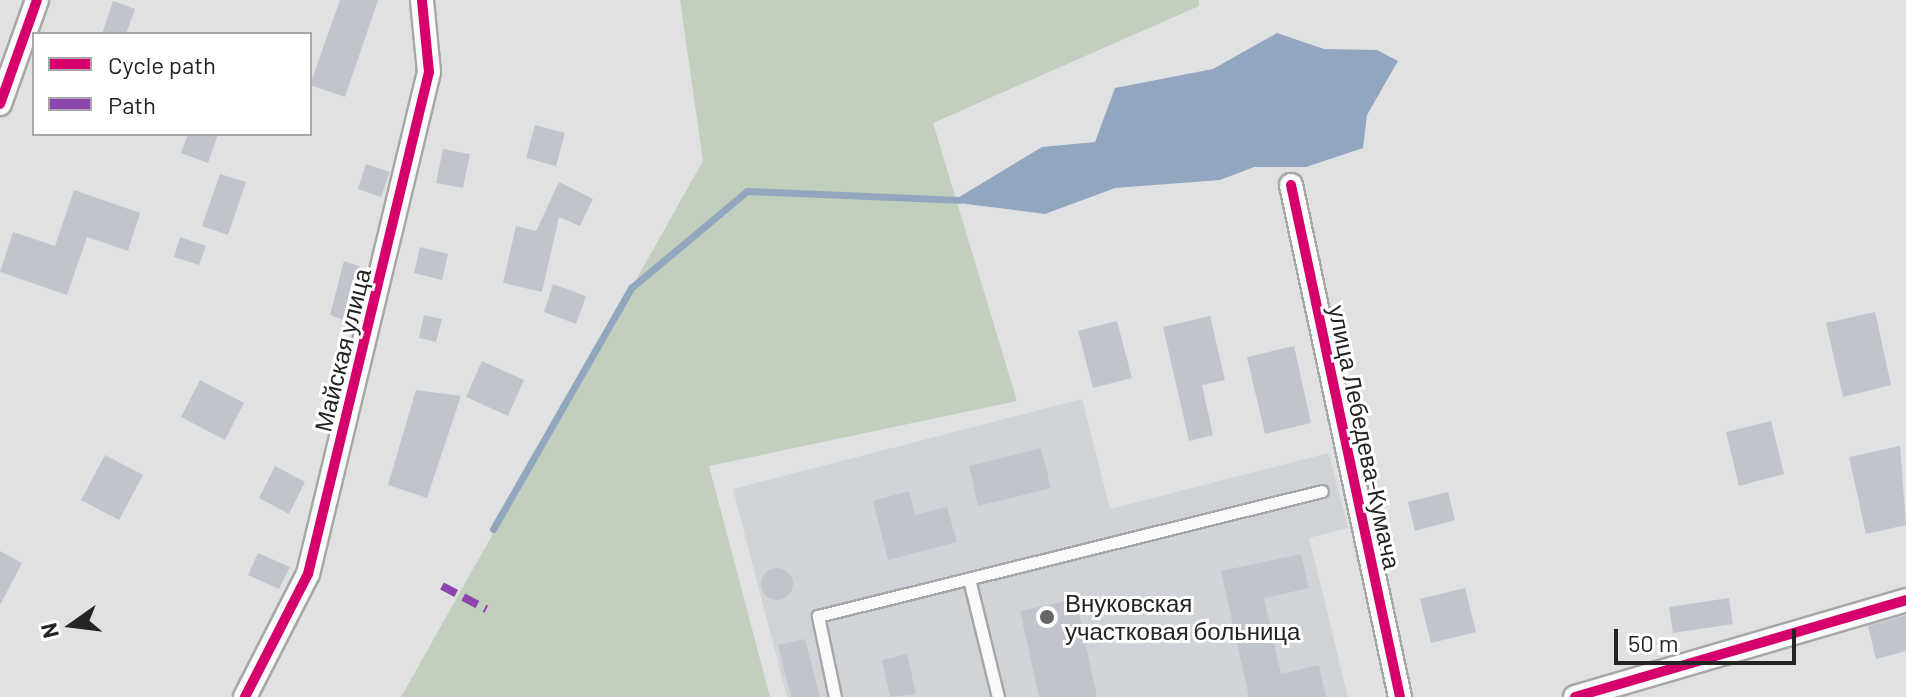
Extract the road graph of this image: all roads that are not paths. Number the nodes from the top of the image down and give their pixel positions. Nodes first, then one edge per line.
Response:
1 (37, 0) edge
2 (422, 0) edge
3 (0, 104) edge
4 (1291, 185) dead end
5 (1322, 491) dead end
6 (969, 579) junction
7 (1906, 600) edge
8 (245, 697) edge
9 (835, 697) edge
10 (998, 697) edge
11 (1400, 697) edge
12 (1575, 697) edge

1 - 3 street
2 - 8 street, Майская улица
4 - 11 street, улица Лебедева-Кумача
5 - 6 lane
6 - 9 lane
6 - 10 lane
7 - 12 street

